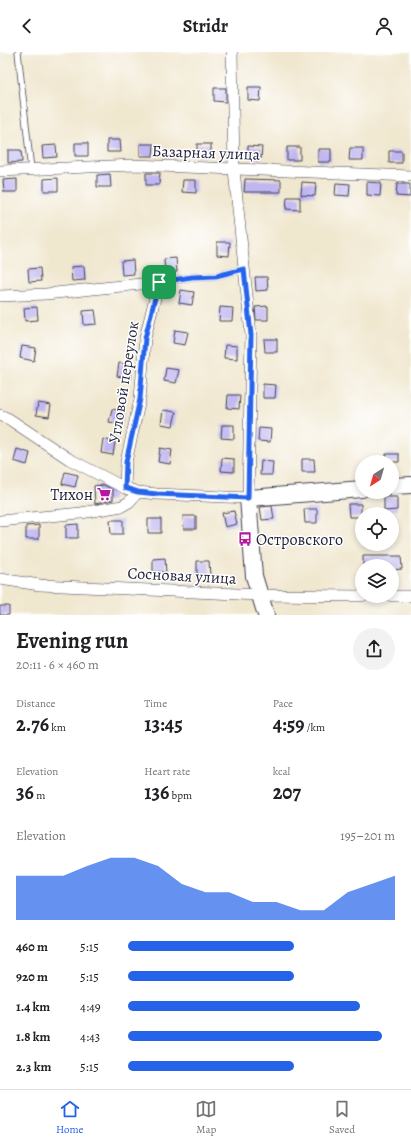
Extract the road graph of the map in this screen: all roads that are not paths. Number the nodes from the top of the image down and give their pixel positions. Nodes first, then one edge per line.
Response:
1 (18, 52) edge
2 (232, 52) edge
3 (30, 170) junction
4 (234, 170) junction
5 (0, 171) edge
6 (411, 176) edge
7 (244, 269) junction
8 (159, 282) junction
9 (0, 296) edge
10 (0, 415) edge
11 (411, 485) edge
12 (399, 486) edge
13 (125, 488) junction
14 (355, 490) edge
15 (138, 492) junction
16 (248, 498) junction
17 (0, 521) edge
18 (0, 579) edge
19 (259, 595) junction
20 (355, 596) edge
21 (399, 596) edge
22 (411, 596) edge
23 (266, 615) edge

1 - 3 lane
2 - 4 street
3 - 4 street, Базарная улица
3 - 5 street, Базарная улица
4 - 6 street, Базарная улица
4 - 7 street
7 - 8 lane
7 - 16 street
8 - 9 street
8 - 13 street, Угловой переулок
10 - 13 street
11 - 12 street
13 - 15 street
14 - 16 street
15 - 16 street
15 - 17 street
16 - 19 street
18 - 19 street, Сосновая улица
19 - 20 street, Сосновая улица
19 - 23 street
21 - 22 street

